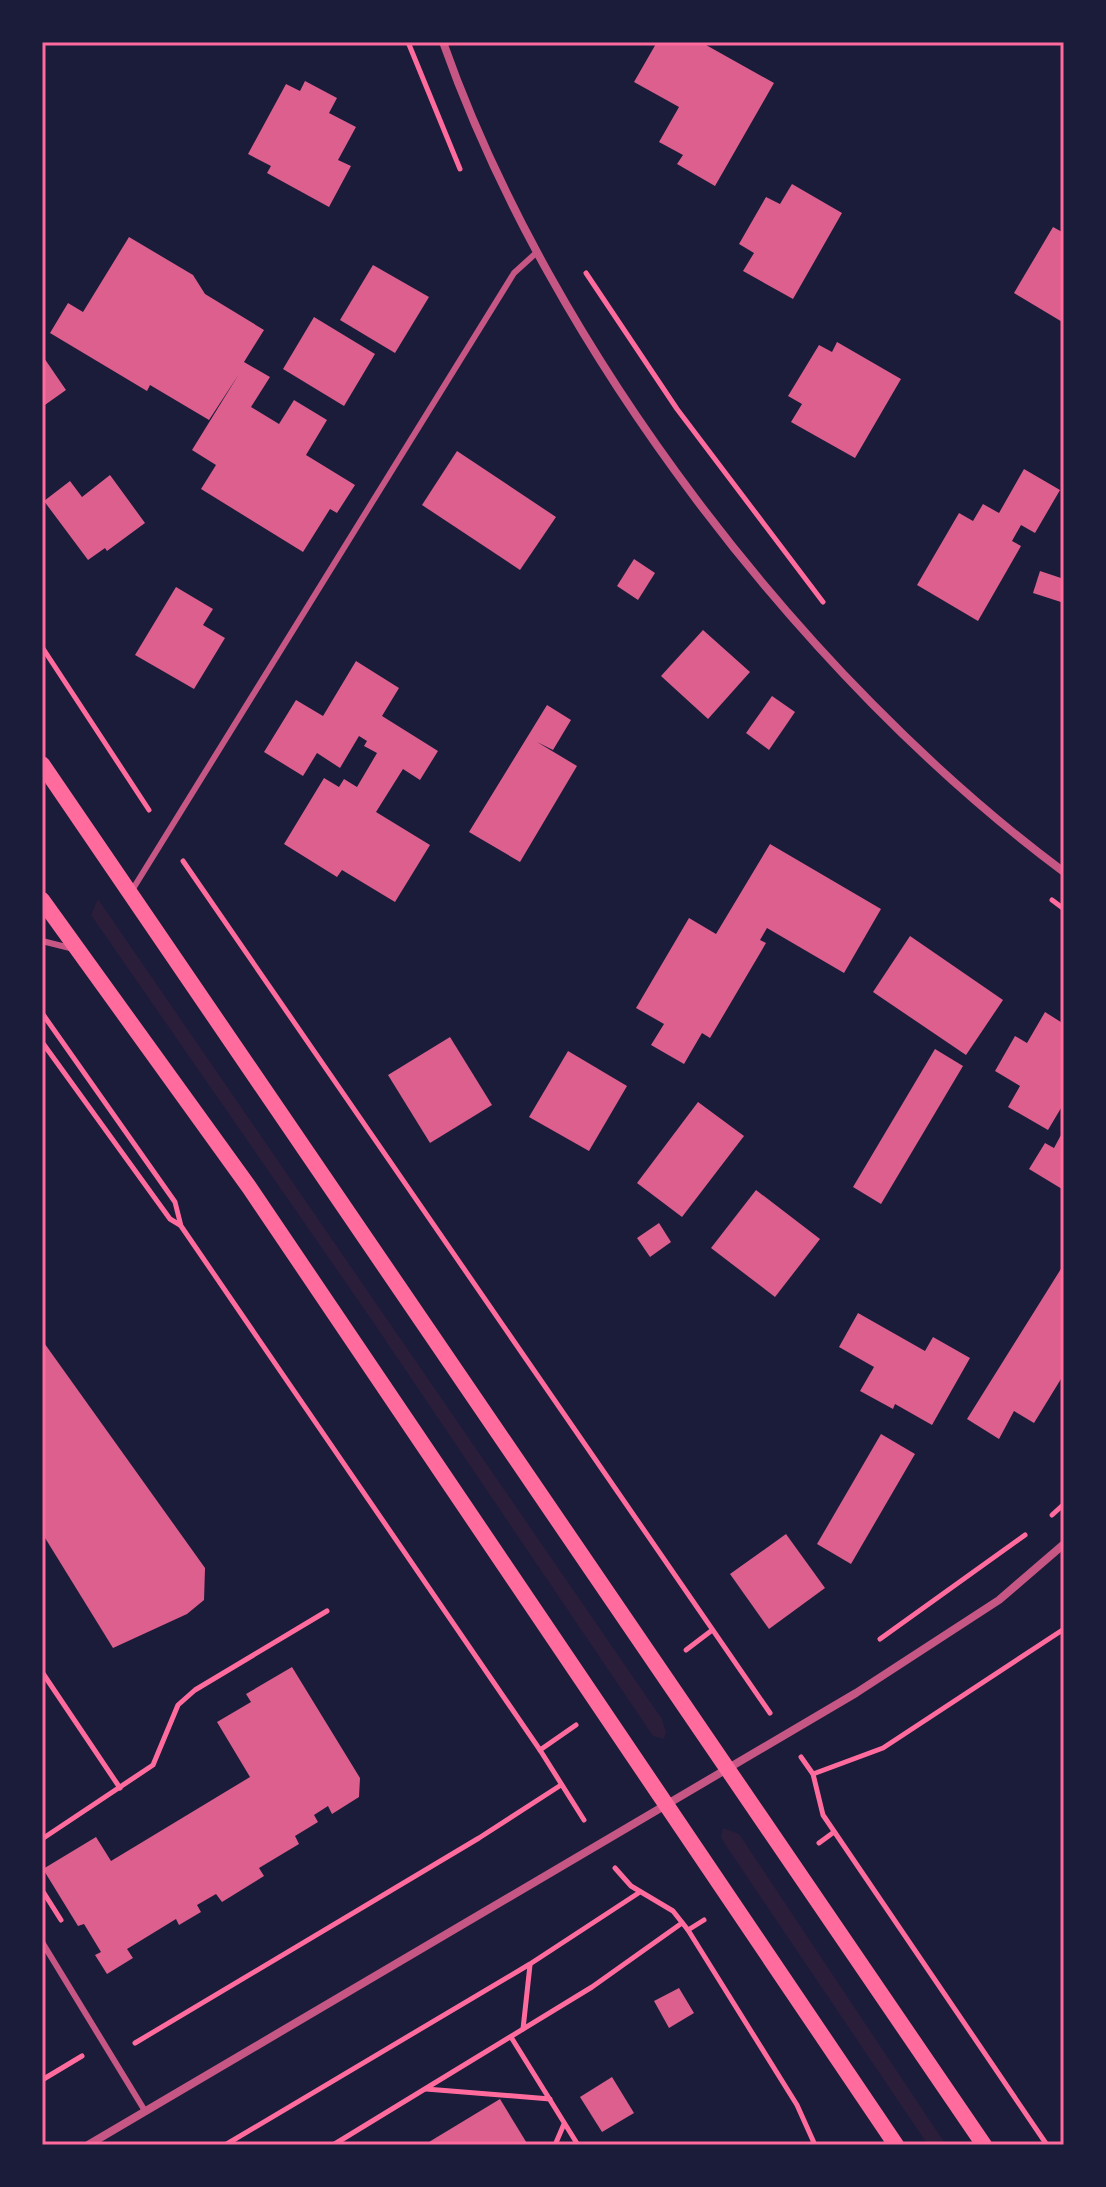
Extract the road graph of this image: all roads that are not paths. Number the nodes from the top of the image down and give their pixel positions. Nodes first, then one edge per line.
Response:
1 (443, 42) edge
2 (536, 253) junction
3 (42, 764) edge
4 (1064, 872) edge
5 (131, 892) junction
6 (42, 900) edge
7 (42, 941) edge
8 (78, 950) junction
9 (1064, 1544) edge
10 (729, 1769) junction
11 (666, 1802) junction
12 (42, 1942) edge
13 (145, 2111) junction
14 (88, 2145) edge
15 (896, 2145) edge
16 (984, 2145) edge

1 - 2 street
2 - 4 street
2 - 5 lane
3 - 5 main road
5 - 10 main road
6 - 8 main road
7 - 8 lane
8 - 11 main road
9 - 10 street
10 - 11 street
10 - 16 main road
11 - 13 street
11 - 15 main road
12 - 13 lane
13 - 14 street

